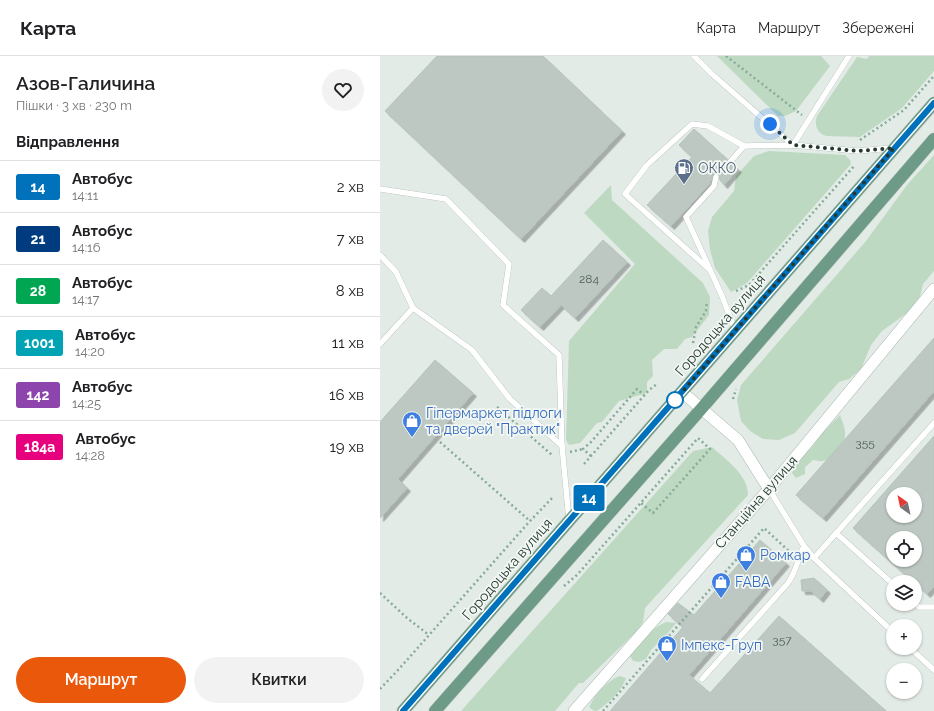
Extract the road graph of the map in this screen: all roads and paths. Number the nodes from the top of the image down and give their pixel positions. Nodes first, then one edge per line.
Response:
1 (694, 56) edge
2 (726, 56) edge
3 (849, 56) edge
4 (934, 76) edge
5 (934, 103) edge
6 (808, 120) junction
7 (934, 139) edge
8 (860, 140) dead end
9 (793, 145) junction
10 (744, 146) junction
11 (894, 148) junction
12 (730, 162) dead end
13 (854, 165) dead end
14 (716, 177) dead end
15 (380, 189) edge
16 (380, 255) edge
17 (710, 270) junction
18 (934, 289) edge
19 (736, 291) dead end
20 (707, 302) dead end
21 (413, 308) junction
22 (735, 330) junction
23 (693, 343) dead end
24 (380, 344) edge
25 (657, 384) dead end
26 (682, 392) junction
27 (644, 395) junction
28 (702, 408) junction
29 (934, 423) edge
30 (440, 442) dead end
31 (562, 446) junction
32 (591, 456) junction
33 (584, 464) dead end
34 (769, 488) junction
35 (554, 496) dead end
36 (642, 503) junction
37 (569, 520) junction
38 (530, 521) junction
39 (614, 534) dead end
40 (836, 534) junction
41 (804, 546) junction
42 (814, 558) junction
43 (798, 559) junction
44 (886, 578) edge
45 (380, 593) edge
46 (922, 607) edge
47 (934, 607) edge
48 (886, 625) edge
49 (429, 635) junction
50 (918, 655) edge
51 (934, 670) edge
52 (702, 679) dead end
53 (380, 689) edge
54 (401, 710) edge
55 (436, 711) edge
56 (574, 711) edge
57 (603, 711) edge

1 - 9 lane
2 - 6 path
3 - 6 lane
4 - 8 path
5 - 11 main road, Городоцька вулиця
6 - 9 lane
7 - 28 main road
9 - 10 lane
9 - 11 lane
10 - 12 lane
10 - 17 lane
11 - 22 main road, Городоцька вулиця
13 - 19 path
14 - 17 lane
15 - 31 lane
16 - 21 lane
17 - 22 lane
18 - 34 street, Станційна вулиця
20 - 23 path
21 - 24 lane
21 - 31 lane
22 - 26 main road, Городоцька вулиця
25 - 27 path
26 - 28 street
26 - 37 main road, Городоцька вулиця
27 - 32 path
27 - 32 path
28 - 34 street
28 - 55 main road
29 - 40 lane
30 - 38 path
31 - 37 lane
32 - 33 path
34 - 41 lane
34 - 56 street, Станційна вулиця
35 - 38 path
36 - 36 path
36 - 39 path
37 - 54 main road, Городоцька вулиця
38 - 49 path
40 - 42 lane
40 - 44 lane
41 - 42 lane
41 - 43 lane
42 - 48 lane
43 - 52 lane
43 - 57 path
45 - 49 path
46 - 47 lane
49 - 53 path
50 - 51 lane

